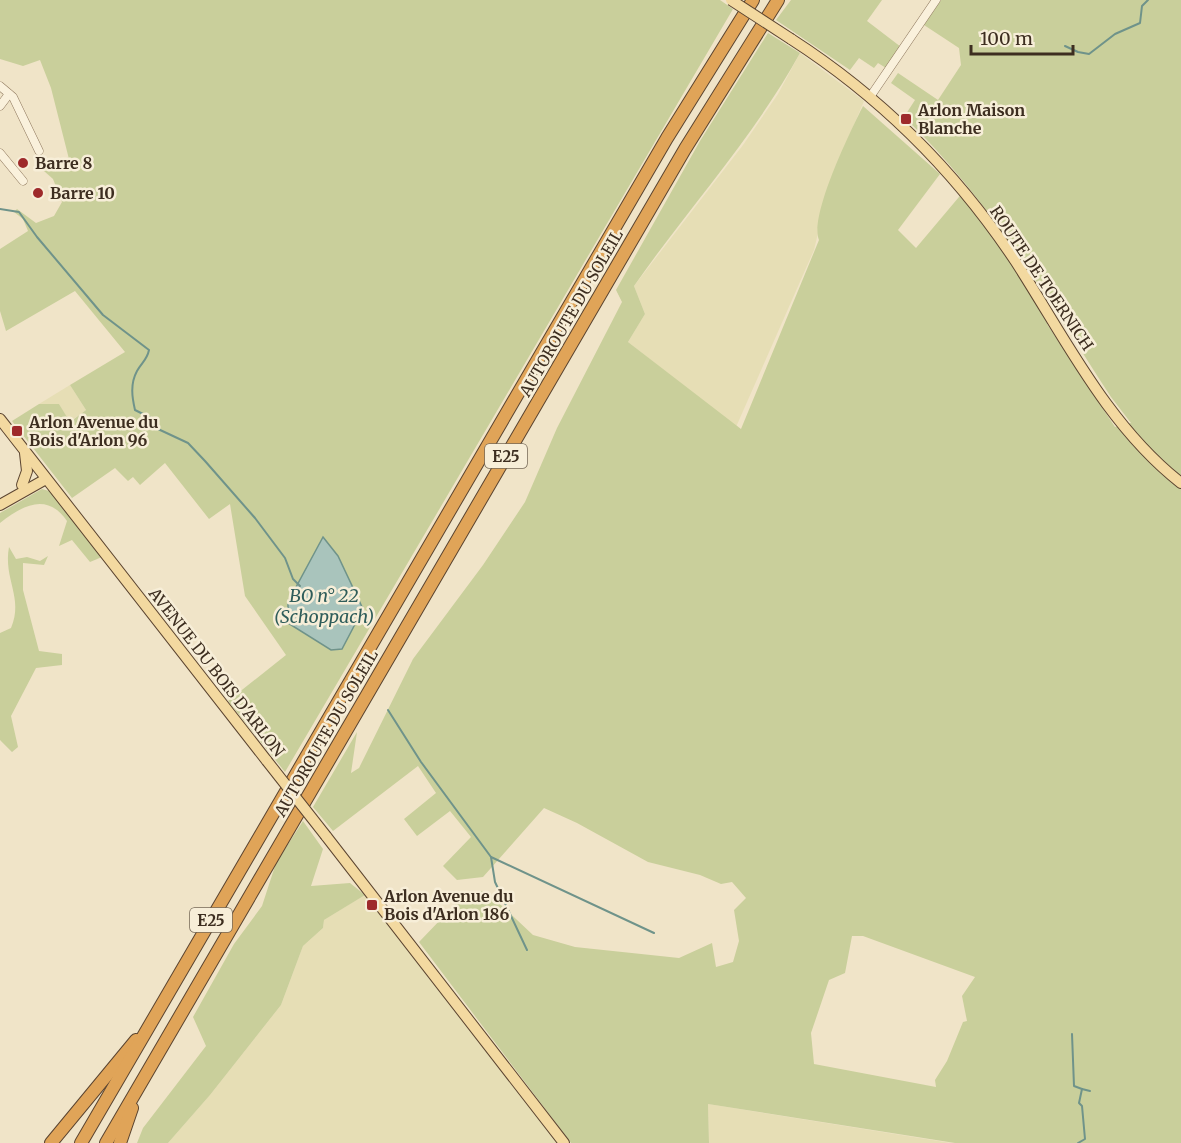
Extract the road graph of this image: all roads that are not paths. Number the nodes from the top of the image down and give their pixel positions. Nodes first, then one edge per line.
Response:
1 (731, 0) edge
2 (753, 0) edge
3 (778, 0) edge
4 (936, 0) edge
5 (0, 86) edge
6 (9, 94) junction
7 (870, 97) junction
8 (0, 106) edge
9 (39, 152) dead end
10 (0, 153) edge
11 (23, 181) dead end
12 (0, 419) edge
13 (24, 450) junction
14 (44, 476) junction
15 (1181, 483) edge
16 (22, 485) junction
17 (5, 501) edge
18 (149, 1026) junction
19 (137, 1090) junction
20 (51, 1143) edge
21 (81, 1143) edge
22 (106, 1143) edge
23 (120, 1143) edge
24 (564, 1143) edge

1 - 7 main road, ROUTE DE TOERNICH, bridge
2 - 18 highway, AUTOROUTE DU SOLEIL / E25
3 - 19 highway, AUTOROUTE DU SOLEIL / E25
4 - 7 street
5 - 6 street
6 - 8 street
6 - 9 street
7 - 15 main road, ROUTE DE TOERNICH
10 - 11 street
12 - 13 main road, AVENUE DU BOIS D'ARLON
13 - 14 main road, AVENUE DU BOIS D'ARLON
13 - 16 main road
14 - 16 main road
14 - 17 main road
14 - 24 main road, AVENUE DU BOIS D'ARLON, bridge
16 - 17 main road
18 - 20 highway
18 - 21 highway, AUTOROUTE DU SOLEIL / E25
19 - 22 highway, AUTOROUTE DU SOLEIL / E25
19 - 23 highway

